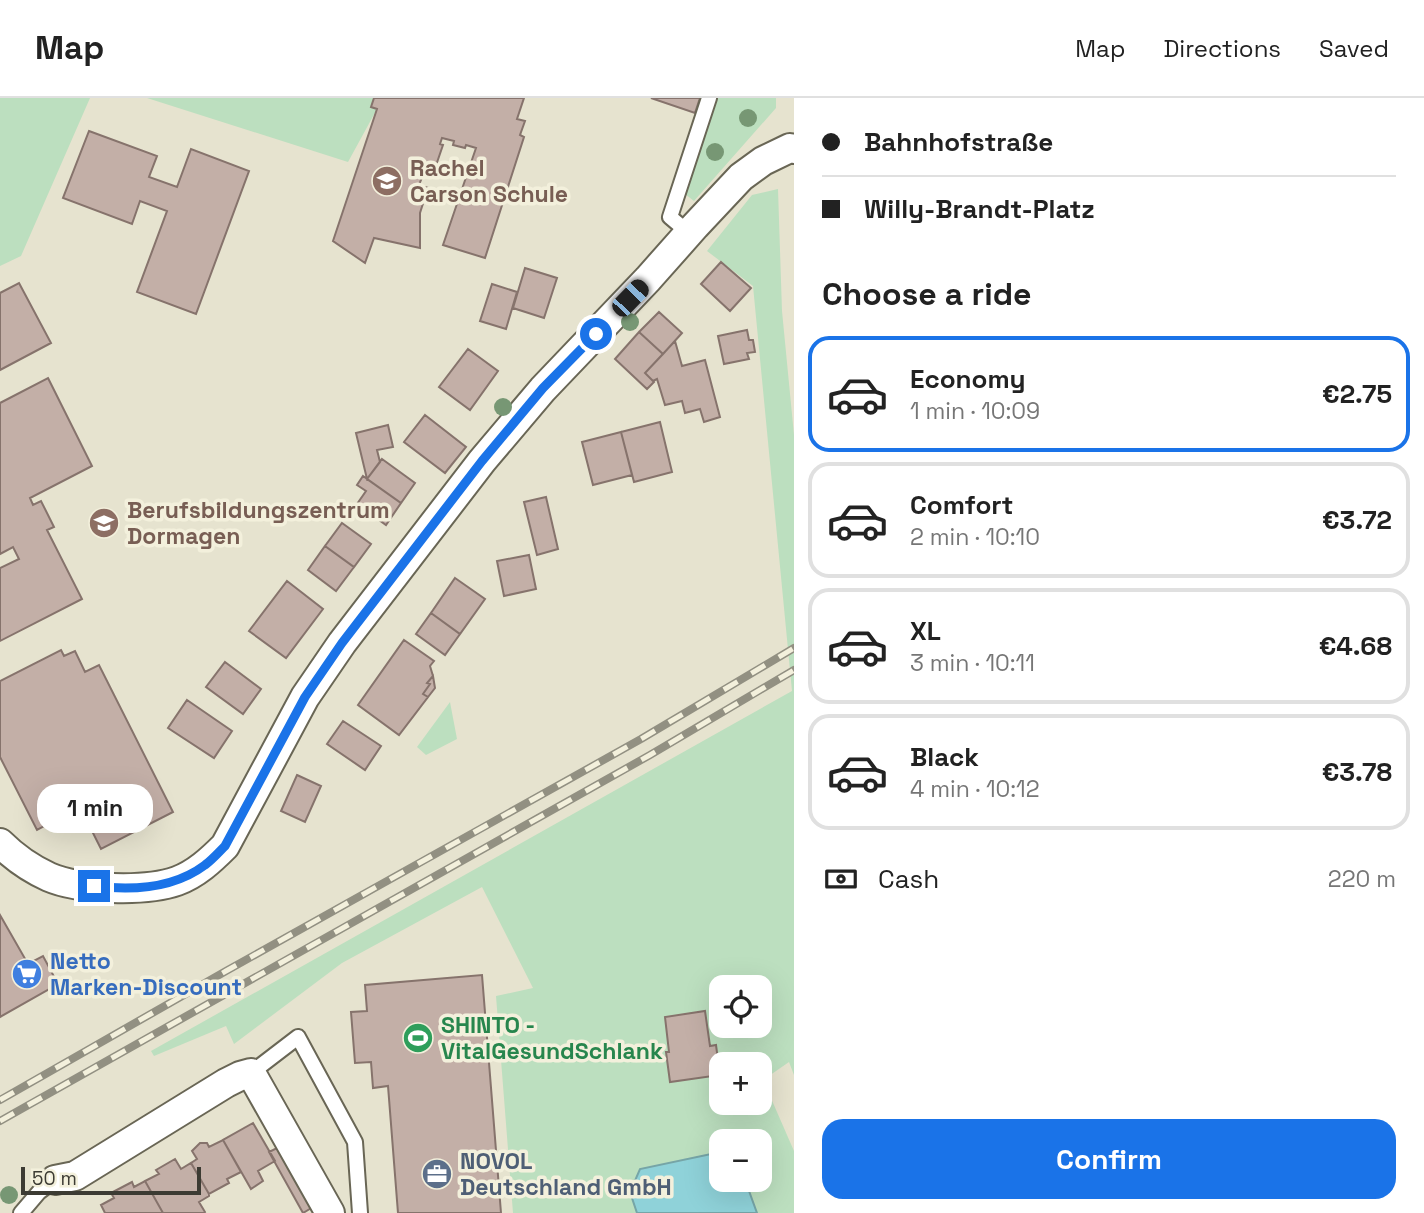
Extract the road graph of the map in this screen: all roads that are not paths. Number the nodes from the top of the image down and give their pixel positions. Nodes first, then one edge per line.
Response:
1 (709, 98) edge
2 (794, 149) edge
3 (689, 233) junction
4 (0, 843) edge
5 (251, 1073) junction
6 (55, 1180) joint
7 (21, 1213) edge
8 (330, 1213) edge
9 (360, 1213) edge

1 - 3 lane
2 - 3 street
3 - 4 street
5 - 6 street
5 - 8 street
5 - 9 lane
6 - 7 lane

